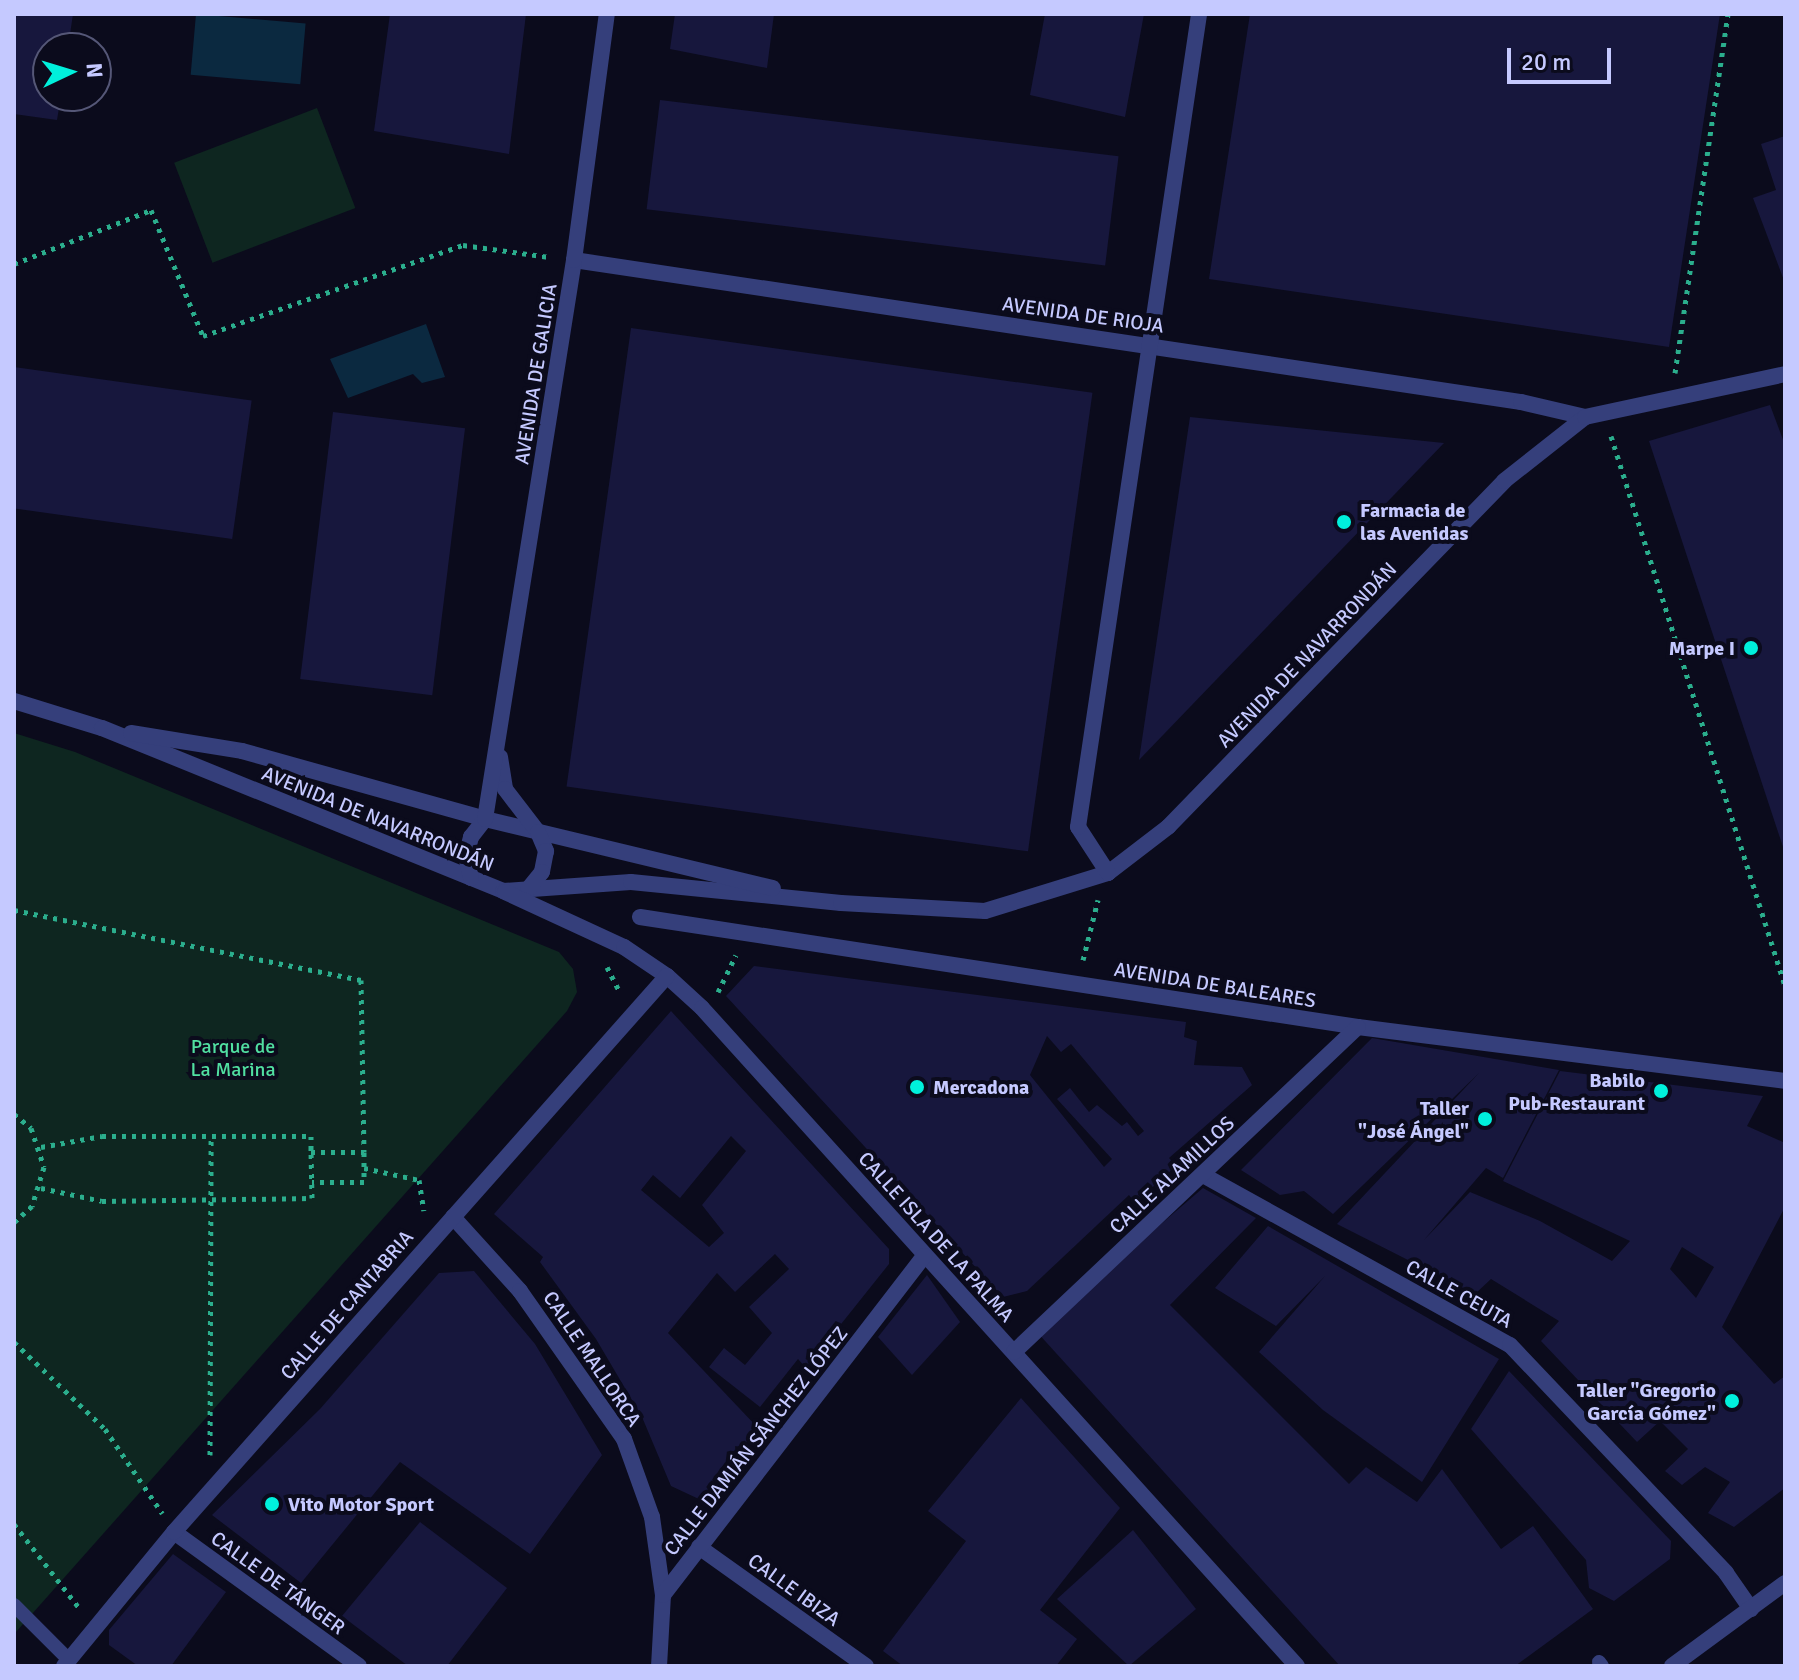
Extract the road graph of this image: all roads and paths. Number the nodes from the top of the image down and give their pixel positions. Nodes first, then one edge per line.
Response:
1 (607, 14) edge
2 (1199, 14) edge
3 (1728, 14) edge
4 (574, 260) junction
5 (14, 264) edge
6 (1149, 345) junction
7 (1785, 374) edge
8 (1672, 396) junction
9 (1603, 412) junction
10 (1585, 417) junction
11 (14, 701) edge
12 (102, 728) junction
13 (498, 739) junction
14 (485, 819) junction
15 (538, 832) junction
16 (1108, 873) junction
17 (471, 878) junction
18 (528, 889) junction
19 (503, 891) junction
20 (841, 903) junction
21 (14, 910) edge
22 (640, 917) dead end
23 (606, 968) dead end
24 (667, 976) junction
25 (1079, 983) junction
26 (1785, 986) edge
27 (616, 989) dead end
28 (1358, 1027) junction
29 (1785, 1081) edge
30 (14, 1114) edge
31 (211, 1137) junction
32 (41, 1147) junction
33 (311, 1152) junction
34 (364, 1152) junction
35 (364, 1168) junction
36 (1203, 1175) junction
37 (312, 1182) junction
38 (41, 1188) junction
39 (211, 1201) junction
40 (453, 1217) junction
41 (14, 1222) edge
42 (430, 1241) junction
43 (924, 1256) junction
44 (14, 1342) edge
45 (1014, 1352) junction
46 (210, 1492) junction
47 (14, 1524) edge
48 (174, 1532) junction
49 (699, 1547) junction
50 (1785, 1583) edge
51 (663, 1595) junction
52 (14, 1605) edge
53 (1751, 1609) junction
54 (95, 1629) junction
55 (70, 1664) edge
56 (359, 1666) edge
57 (659, 1666) edge
58 (866, 1666) edge
59 (1297, 1666) edge
60 (1672, 1666) edge

1 - 4 street, AVENIDA DE GALICIA
2 - 6 street
3 - 8 path
4 - 5 path
4 - 6 street, AVENIDA DE RIOJA
4 - 13 street, AVENIDA DE GALICIA
6 - 10 street, AVENIDA DE RIOJA
6 - 16 street
7 - 8 street, AVENIDA DE NAVARRONDÁN
8 - 9 street, AVENIDA DE NAVARRONDÁN
9 - 10 street, AVENIDA DE NAVARRONDÁN
9 - 26 path
10 - 16 street, AVENIDA DE NAVARRONDÁN
11 - 12 street, AVENIDA DE NAVARRONDÁN
12 - 14 street, AVENIDA DE NAVARRONDÁN
12 - 17 street, AVENIDA DE NAVARRONDÁN
13 - 14 street, AVENIDA DE GALICIA
13 - 15 street, AVENIDA DE GALICIA
14 - 15 street, AVENIDA DE NAVARRONDÁN
14 - 17 street
15 - 18 street
15 - 20 street, AVENIDA DE NAVARRONDÁN
16 - 20 street, AVENIDA DE NAVARRONDÁN
16 - 25 path
17 - 19 street, AVENIDA DE NAVARRONDÁN
18 - 19 street, AVENIDA DE NAVARRONDÁN
18 - 20 street, AVENIDA DE NAVARRONDÁN
19 - 24 street, CALLE ISLA DE LA PALMA
21 - 34 path
22 - 25 street, AVENIDA DE BALEARES
23 - 27 path
24 - 40 street, CALLE DE CANTABRIA
24 - 43 street, CALLE ISLA DE LA PALMA
25 - 28 street, AVENIDA DE BALEARES
28 - 29 street, AVENIDA DE BALEARES
28 - 36 street, CALLE ALAMILLOS
30 - 32 path
31 - 32 path
31 - 33 path
31 - 39 path
32 - 38 path
33 - 34 path
33 - 37 path
34 - 35 path
35 - 37 path
35 - 42 path
36 - 45 street, CALLE ALAMILLOS
36 - 53 street, CALLE CEUTA
37 - 39 path
38 - 39 path
38 - 41 path
39 - 46 path
40 - 42 street, CALLE DE CANTABRIA
40 - 51 street, CALLE MALLORCA
42 - 46 street, CALLE DE CANTABRIA
43 - 45 street, CALLE ISLA DE LA PALMA
43 - 49 street, CALLE DAMIÁN SÁNCHEZ LÓPEZ
44 - 48 path
45 - 59 street, CALLE ISLA DE LA PALMA
46 - 48 street, CALLE DE CANTABRIA
47 - 54 path
48 - 54 street, CALLE DE CANTABRIA
48 - 56 street, CALLE DE TÁNGER
49 - 51 street, CALLE DAMIÁN SÁNCHEZ LÓPEZ
49 - 58 street, CALLE IBIZA
50 - 53 street
51 - 57 street
52 - 55 lane
53 - 60 street
54 - 55 street, CALLE DE CANTABRIA

